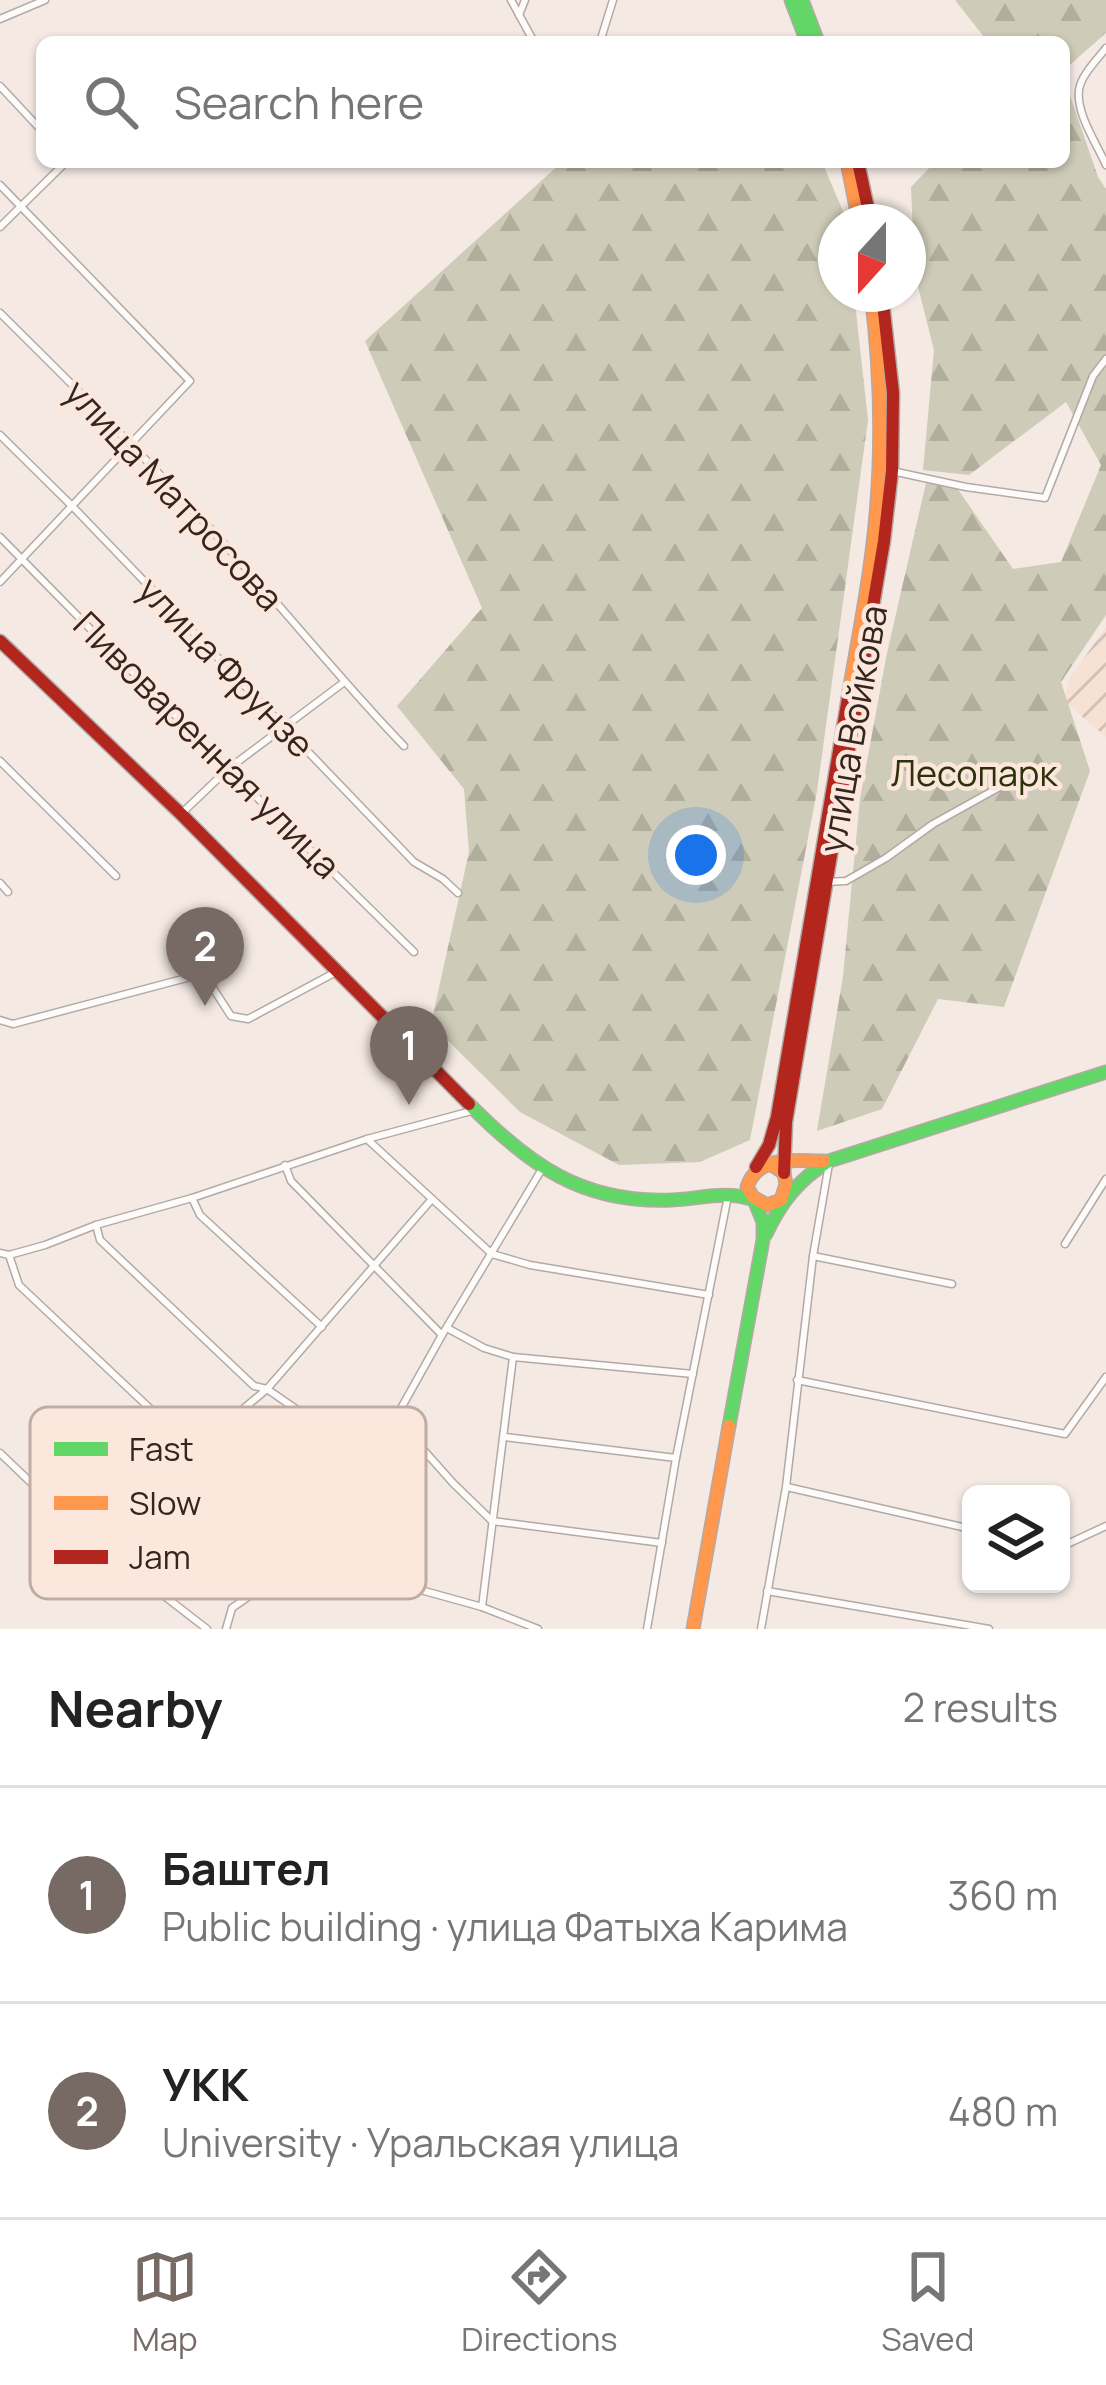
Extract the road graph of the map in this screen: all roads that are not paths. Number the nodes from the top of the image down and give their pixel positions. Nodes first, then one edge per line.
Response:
1 (45, 0) edge
2 (511, 0) edge
3 (525, 0) edge
4 (613, 0) edge
5 (791, 0) edge
6 (802, 0) edge
7 (519, 15) junction
8 (0, 19) edge
9 (531, 36) edge
10 (601, 36) edge
11 (805, 36) edge
12 (816, 36) edge
13 (1106, 49) edge
14 (0, 86) edge
15 (36, 124) edge
16 (1106, 165) edge
17 (60, 168) edge
18 (848, 168) edge
19 (859, 168) edge
20 (0, 185) edge
21 (855, 204) edge
22 (867, 204) edge
23 (20, 206) junction
24 (0, 227) edge
25 (873, 312) edge
26 (884, 312) edge
27 (0, 313) edge
28 (1106, 359) edge
29 (0, 435) edge
30 (132, 443) junction
31 (892, 471) junction
32 (72, 506) junction
33 (0, 537) edge
34 (21, 557) junction
35 (0, 582) edge
36 (0, 641) edge
37 (343, 682) junction
38 (285, 728) junction
39 (404, 746) dead end
40 (0, 761) edge
41 (228, 769) junction
42 (1005, 784) dead end
43 (182, 814) junction
44 (116, 876) dead end
45 (826, 882) junction
46 (0, 883) edge
47 (8, 892) dead end
48 (458, 893) dead end
49 (414, 952) dead end
50 (336, 972) junction
51 (1, 1019) edge
52 (1103, 1076) edge
53 (475, 1110) junction
54 (367, 1139) junction
55 (830, 1161) junction
56 (285, 1165) junction
57 (781, 1166) junction
58 (542, 1169) junction
59 (753, 1170) junction
60 (1106, 1179) edge
61 (729, 1193) junction
62 (192, 1198) junction
63 (432, 1198) junction
64 (783, 1198) junction
65 (754, 1200) junction
66 (95, 1225) junction
67 (764, 1240) junction
68 (1065, 1244) dead end
69 (492, 1253) junction
70 (4, 1254) edge
71 (813, 1256) junction
72 (375, 1264) junction
73 (952, 1284) dead end
74 (709, 1295) junction
75 (322, 1327) junction
76 (444, 1331) junction
77 (513, 1357) junction
78 (693, 1374) junction
79 (1106, 1377) edge
80 (797, 1379) junction
81 (267, 1389) junction
82 (148, 1407) edge
83 (248, 1407) edge
84 (293, 1407) edge
85 (403, 1407) edge
86 (505, 1437) junction
87 (0, 1453) edge
88 (426, 1453) edge
89 (676, 1458) junction
90 (30, 1482) edge
91 (786, 1487) junction
92 (492, 1521) junction
93 (1106, 1526) edge
94 (962, 1527) edge
95 (662, 1543) junction
96 (1070, 1543) edge
97 (426, 1591) edge
98 (767, 1591) junction
99 (168, 1599) edge
100 (245, 1599) edge
101 (482, 1607) junction
102 (207, 1629) edge
103 (226, 1629) edge
104 (538, 1629) edge
105 (647, 1629) edge
106 (693, 1629) edge
107 (761, 1629) edge
108 (989, 1629) edge

1 - 8 street
2 - 7 street
3 - 7 street
4 - 10 street
5 - 11 main road
6 - 12 main road
7 - 9 street
13 - 16 street
14 - 15 street
17 - 23 street
18 - 21 main road
19 - 22 main road
20 - 23 street
23 - 24 street
23 - 30 street
25 - 59 main road, улица Войкова
26 - 31 main road, улица Войкова
27 - 30 street, улица Матросова
28 - 31 street
29 - 32 street, улица Фрунзе
30 - 32 street
30 - 37 street, улица Матросова
31 - 45 main road, улица Войкова
32 - 34 street
32 - 38 street, улица Фрунзе
33 - 34 street, Пивоваренная улица
34 - 35 street
34 - 41 street, Пивоваренная улица
36 - 43 main road
37 - 38 street
37 - 39 street, улица Матросова
38 - 41 street
38 - 48 street, улица Фрунзе
40 - 44 street
41 - 43 street
41 - 49 street, Пивоваренная улица
42 - 45 street
43 - 50 main road
45 - 57 main road, улица Войкова
46 - 47 street
50 - 51 street
50 - 53 main road
52 - 55 main road
53 - 54 street
53 - 58 main road
54 - 56 street
54 - 63 street
55 - 57 main road
55 - 64 main road
55 - 71 street
56 - 62 street
56 - 72 street
57 - 59 main road
57 - 64 main road
58 - 61 main road
58 - 69 street
59 - 61 main road, улица Войкова
59 - 65 main road
60 - 68 street
61 - 65 main road
61 - 74 street
62 - 66 street
62 - 75 street
63 - 69 street
63 - 72 street
64 - 65 main road
64 - 67 main road
65 - 67 main road
66 - 70 street
66 - 81 street
67 - 106 main road
69 - 74 street
69 - 76 street
70 - 82 street
71 - 73 street
71 - 80 street
72 - 75 street
72 - 76 street
74 - 78 street
75 - 81 street
76 - 77 street
76 - 85 street
77 - 78 street
77 - 86 street
78 - 89 street
79 - 80 street
80 - 91 street
81 - 83 street
81 - 84 street
86 - 89 street
86 - 92 street
87 - 90 street
88 - 92 street
89 - 95 street
91 - 94 street
91 - 98 street
92 - 95 street
92 - 101 street
93 - 96 street
95 - 105 street
97 - 101 street
98 - 107 street
98 - 108 street
99 - 102 street
100 - 103 street
101 - 104 street

